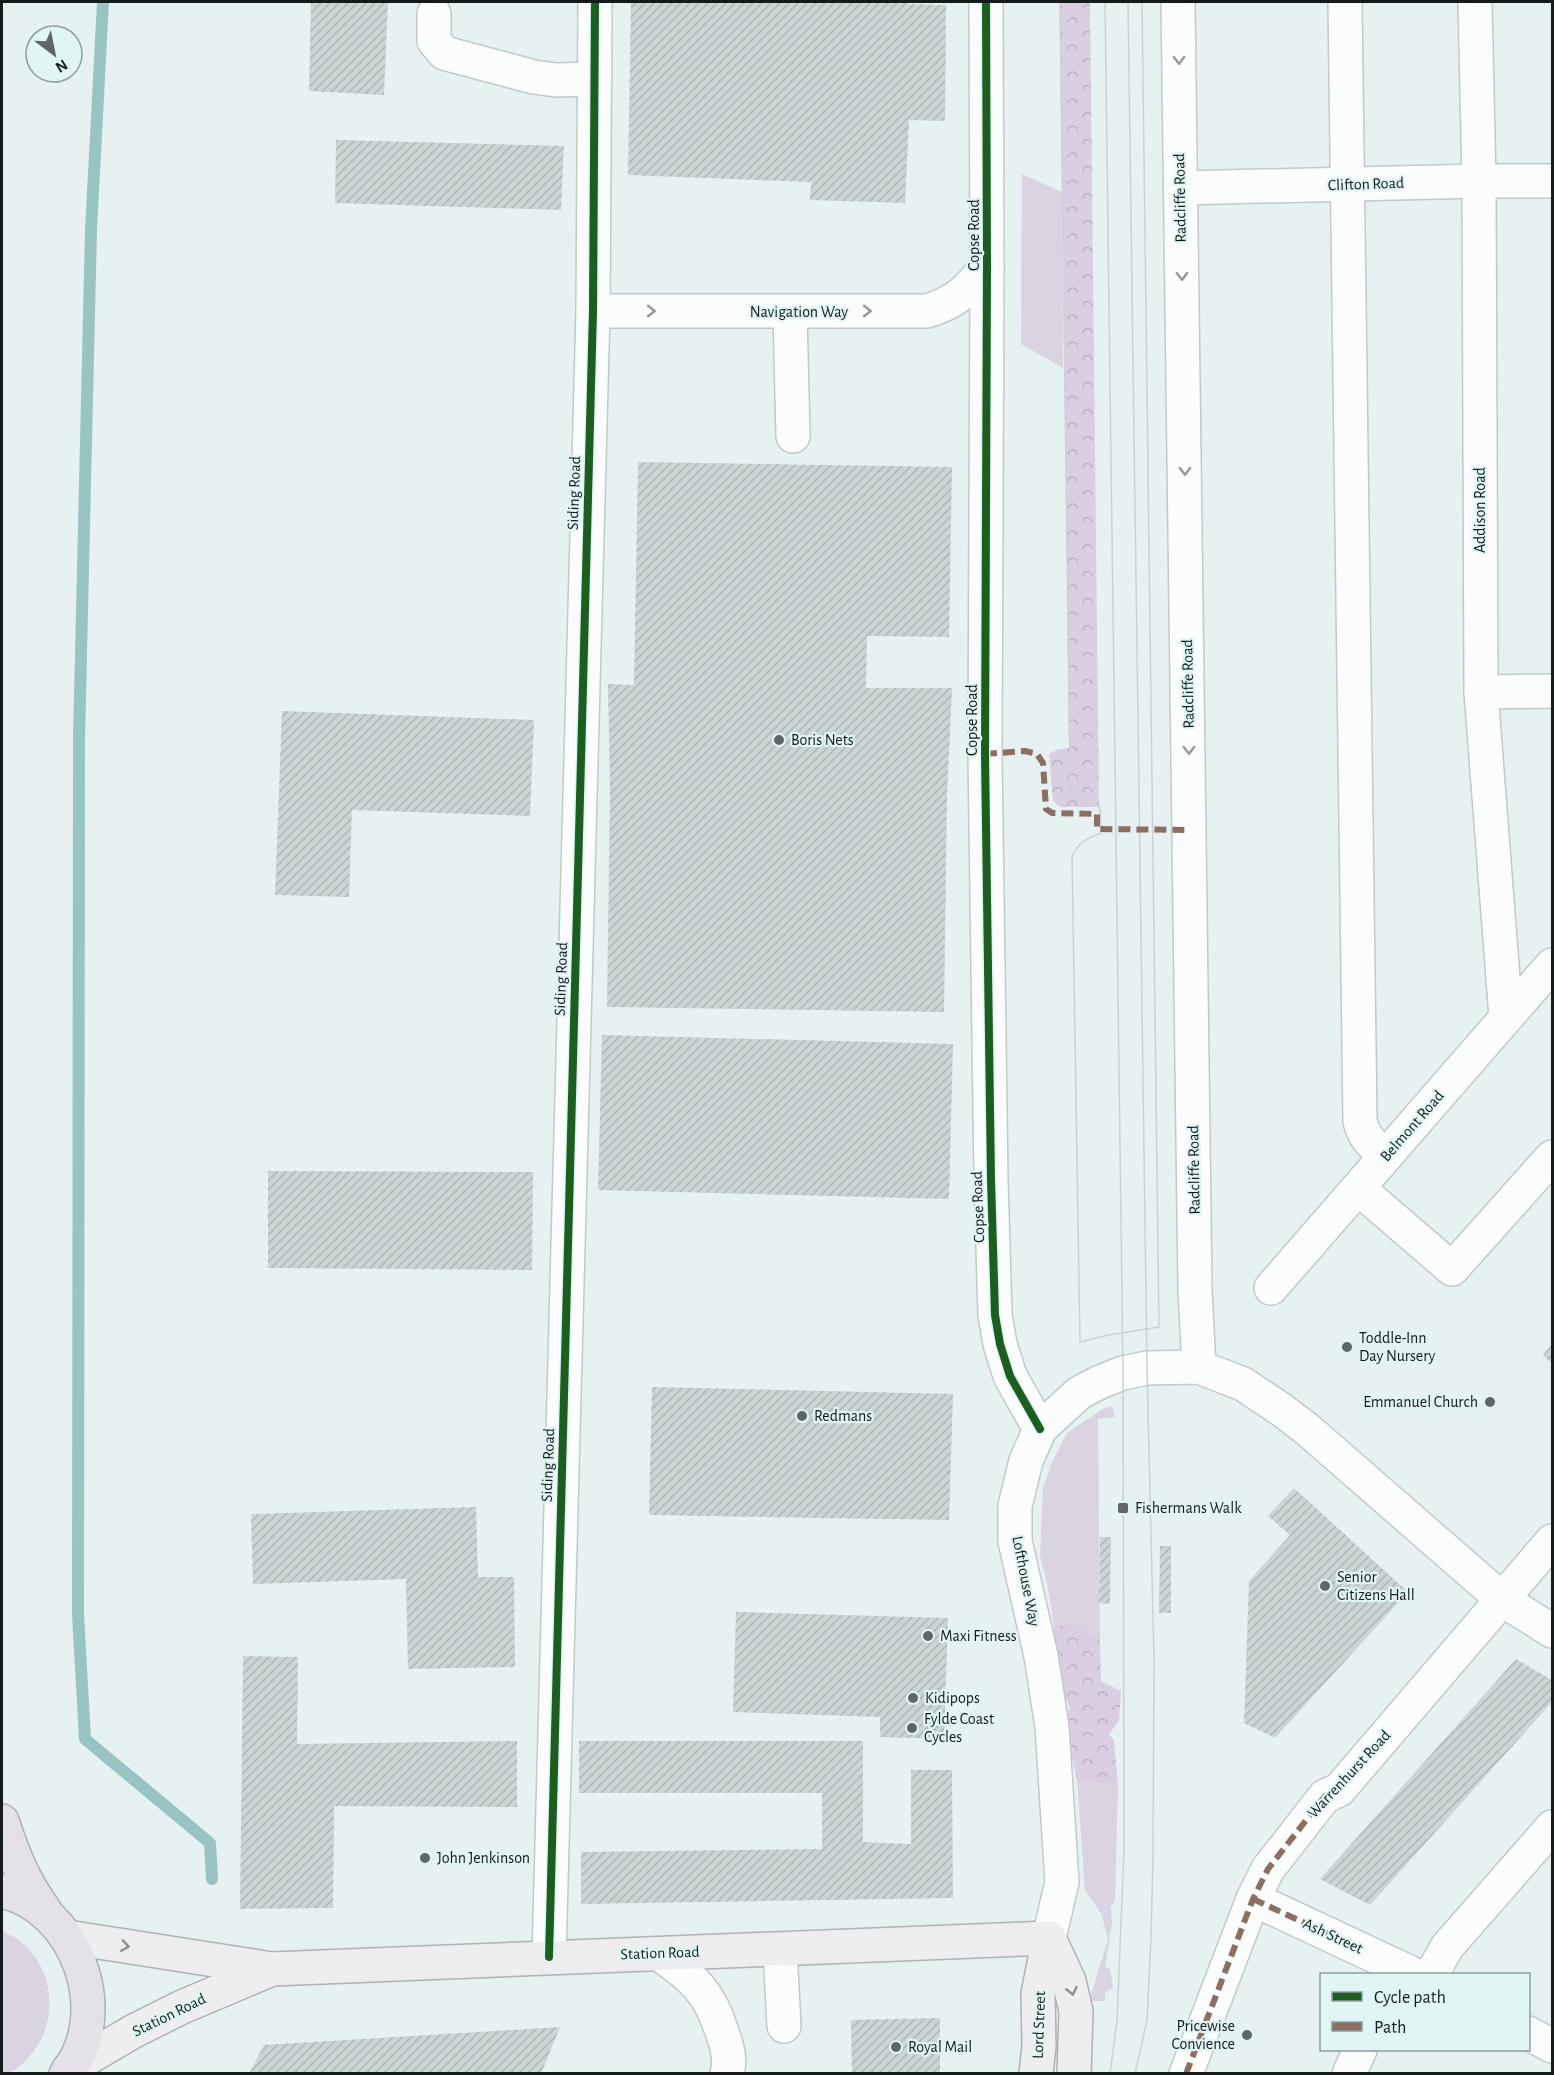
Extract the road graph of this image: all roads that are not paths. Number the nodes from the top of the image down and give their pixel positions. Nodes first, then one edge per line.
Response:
1 (596, 2) edge
2 (986, 2) edge
3 (1178, 2) edge
4 (1345, 2) edge
5 (1475, 2) edge
6 (434, 14) dead end
7 (594, 79) junction
8 (1479, 181) junction
9 (1552, 181) edge
10 (1348, 185) junction
11 (1180, 188) junction
12 (987, 266) junction
13 (593, 311) junction
14 (790, 312) junction
15 (793, 436) dead end
16 (1552, 691) edge
17 (1481, 692) junction
18 (1552, 965) edge
19 (1506, 1017) junction
20 (1386, 1156) junction
21 (1552, 1157) edge
22 (1358, 1188) junction
23 (1271, 1288) dead end
24 (1199, 1367) junction
25 (1040, 1429) junction
26 (1552, 1541) edge
27 (1503, 1600) junction
28 (1552, 1630) edge
29 (2, 1821) edge
30 (1549, 1836) edge
31 (2, 1892) edge
32 (1253, 1899) junction
33 (59, 1927) junction
34 (1048, 1938) junction
35 (780, 1950) junction
36 (659, 1954) junction
37 (549, 1957) junction
38 (272, 1969) junction
39 (1400, 1971) edge
40 (1433, 1973) edge
41 (784, 2026) dead end
42 (1530, 2034) edge
43 (1552, 2046) edge
44 (1359, 2051) edge
45 (67, 2071) edge
46 (727, 2073) edge
47 (1036, 2073) edge
48 (1074, 2073) edge
49 (1186, 2073) edge
50 (1349, 2073) edge

1 - 7 street, Siding Road
2 - 12 street, Copse Road
3 -> 11 street, Radcliffe Road
4 - 10 street
5 - 8 street, Addison Road
6 - 7 street
7 - 13 street, Siding Road
8 - 9 street, Clifton Road
8 - 10 street, Clifton Road
8 - 17 street, Addison Road
10 - 11 street, Clifton Road
10 - 20 street
11 -> 24 street, Radcliffe Road
14 -> 12 street, Navigation Way
12 - 25 street, Copse Road
13 -> 14 street, Navigation Way
13 - 37 street, Siding Road
14 - 15 street
16 - 17 street
17 - 19 street, Addison Road
18 - 19 street, Belmont Road
19 - 20 street, Belmont Road
20 - 22 street, Belmont Road
21 - 22 street
22 - 23 street, Belmont Road
24 - 25 street, Lofthouse Way
24 - 27 street, Lofthouse Way
25 - 34 street, Lofthouse Way
26 - 27 street, Warrenhurst Road
27 - 28 street, Lofthouse Way
27 - 32 street, Warrenhurst Road
29 - 33 highway
30 - 40 street
31 - 33 highway
32 - 39 street, Ash Street
32 - 49 street, Warrenhurst Road
33 -> 38 main road, Station Road
33 - 45 highway
34 - 35 main road, Station Road
34 - 47 main road, Lord Street
34 -> 48 main road, Lord Street
35 - 36 main road, Station Road
35 - 41 street
36 - 37 main road, Station Road
36 - 46 street
37 - 38 main road, Station Road
38 - 45 main road, Station Road
42 - 43 street
44 - 50 street

